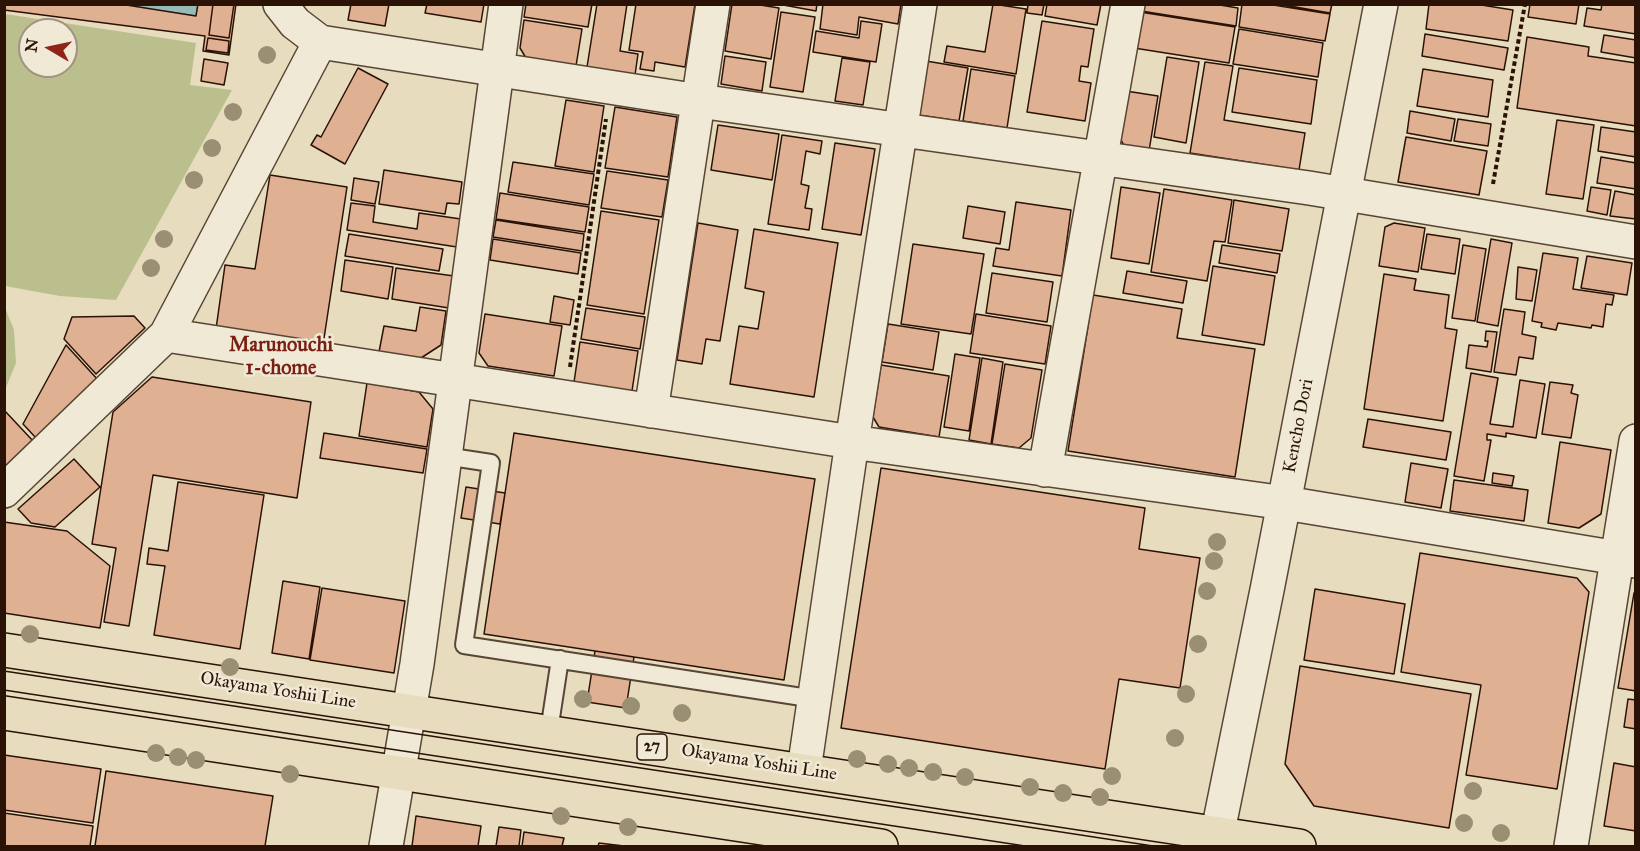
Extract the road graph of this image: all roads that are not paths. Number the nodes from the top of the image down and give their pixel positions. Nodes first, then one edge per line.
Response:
1 (280, 4) edge
2 (506, 4) edge
3 (713, 4) edge
4 (920, 4) edge
5 (1128, 4) edge
6 (1381, 4) edge
7 (320, 42) junction
8 (498, 70) junction
9 (699, 101) junction
10 (902, 130) junction
11 (1099, 160) junction
12 (1344, 194) junction
13 (1635, 242) edge
14 (166, 335) junction
15 (457, 379) junction
16 (651, 411) junction
17 (1635, 441) edge
18 (852, 442) junction
19 (445, 456) junction
20 (1045, 470) junction
21 (4, 491) edge
22 (1285, 502) junction
23 (1626, 560) edge
24 (4, 650) edge
25 (560, 659) junction
26 (815, 699) junction
27 (409, 711) junction
28 (4, 713) edge
29 (549, 731) junction
30 (804, 770) junction
31 (398, 772) junction
32 (1217, 841) edge
33 (386, 846) edge
34 (881, 846) edge
35 (1299, 846) edge
36 (1570, 846) edge

1 - 7 street
2 - 8 street
3 - 9 street
4 - 10 street
5 - 11 street
6 - 12 street, Kencho Dori
7 - 8 street
7 - 14 street
8 - 9 street
8 - 15 street
9 - 10 street
9 - 16 street
10 - 11 street
10 - 18 street
11 - 12 street
11 - 20 street
12 - 13 street
12 - 22 street, Kencho Dori
14 - 15 street
14 - 21 street
15 - 16 street
15 - 19 street
16 - 18 street
17 - 23 street
18 - 20 street
18 - 26 street
19 - 25 lane
19 - 27 street
20 - 22 street
22 - 23 street
22 - 32 street, Kencho Dori
23 - 36 street
24 - 27 main road, Okayama Yoshii Line / 27
25 - 26 lane
25 - 29 lane
26 - 30 street
27 - 29 main road, Okayama Yoshii Line / 27
27 - 31 street
28 - 31 main road
29 - 30 main road, Okayama Yoshii Line / 27
30 - 32 main road, Okayama Yoshii Line / 27
31 - 33 street
31 - 34 main road
32 - 35 main road, Okayama Yoshii Line / 27

